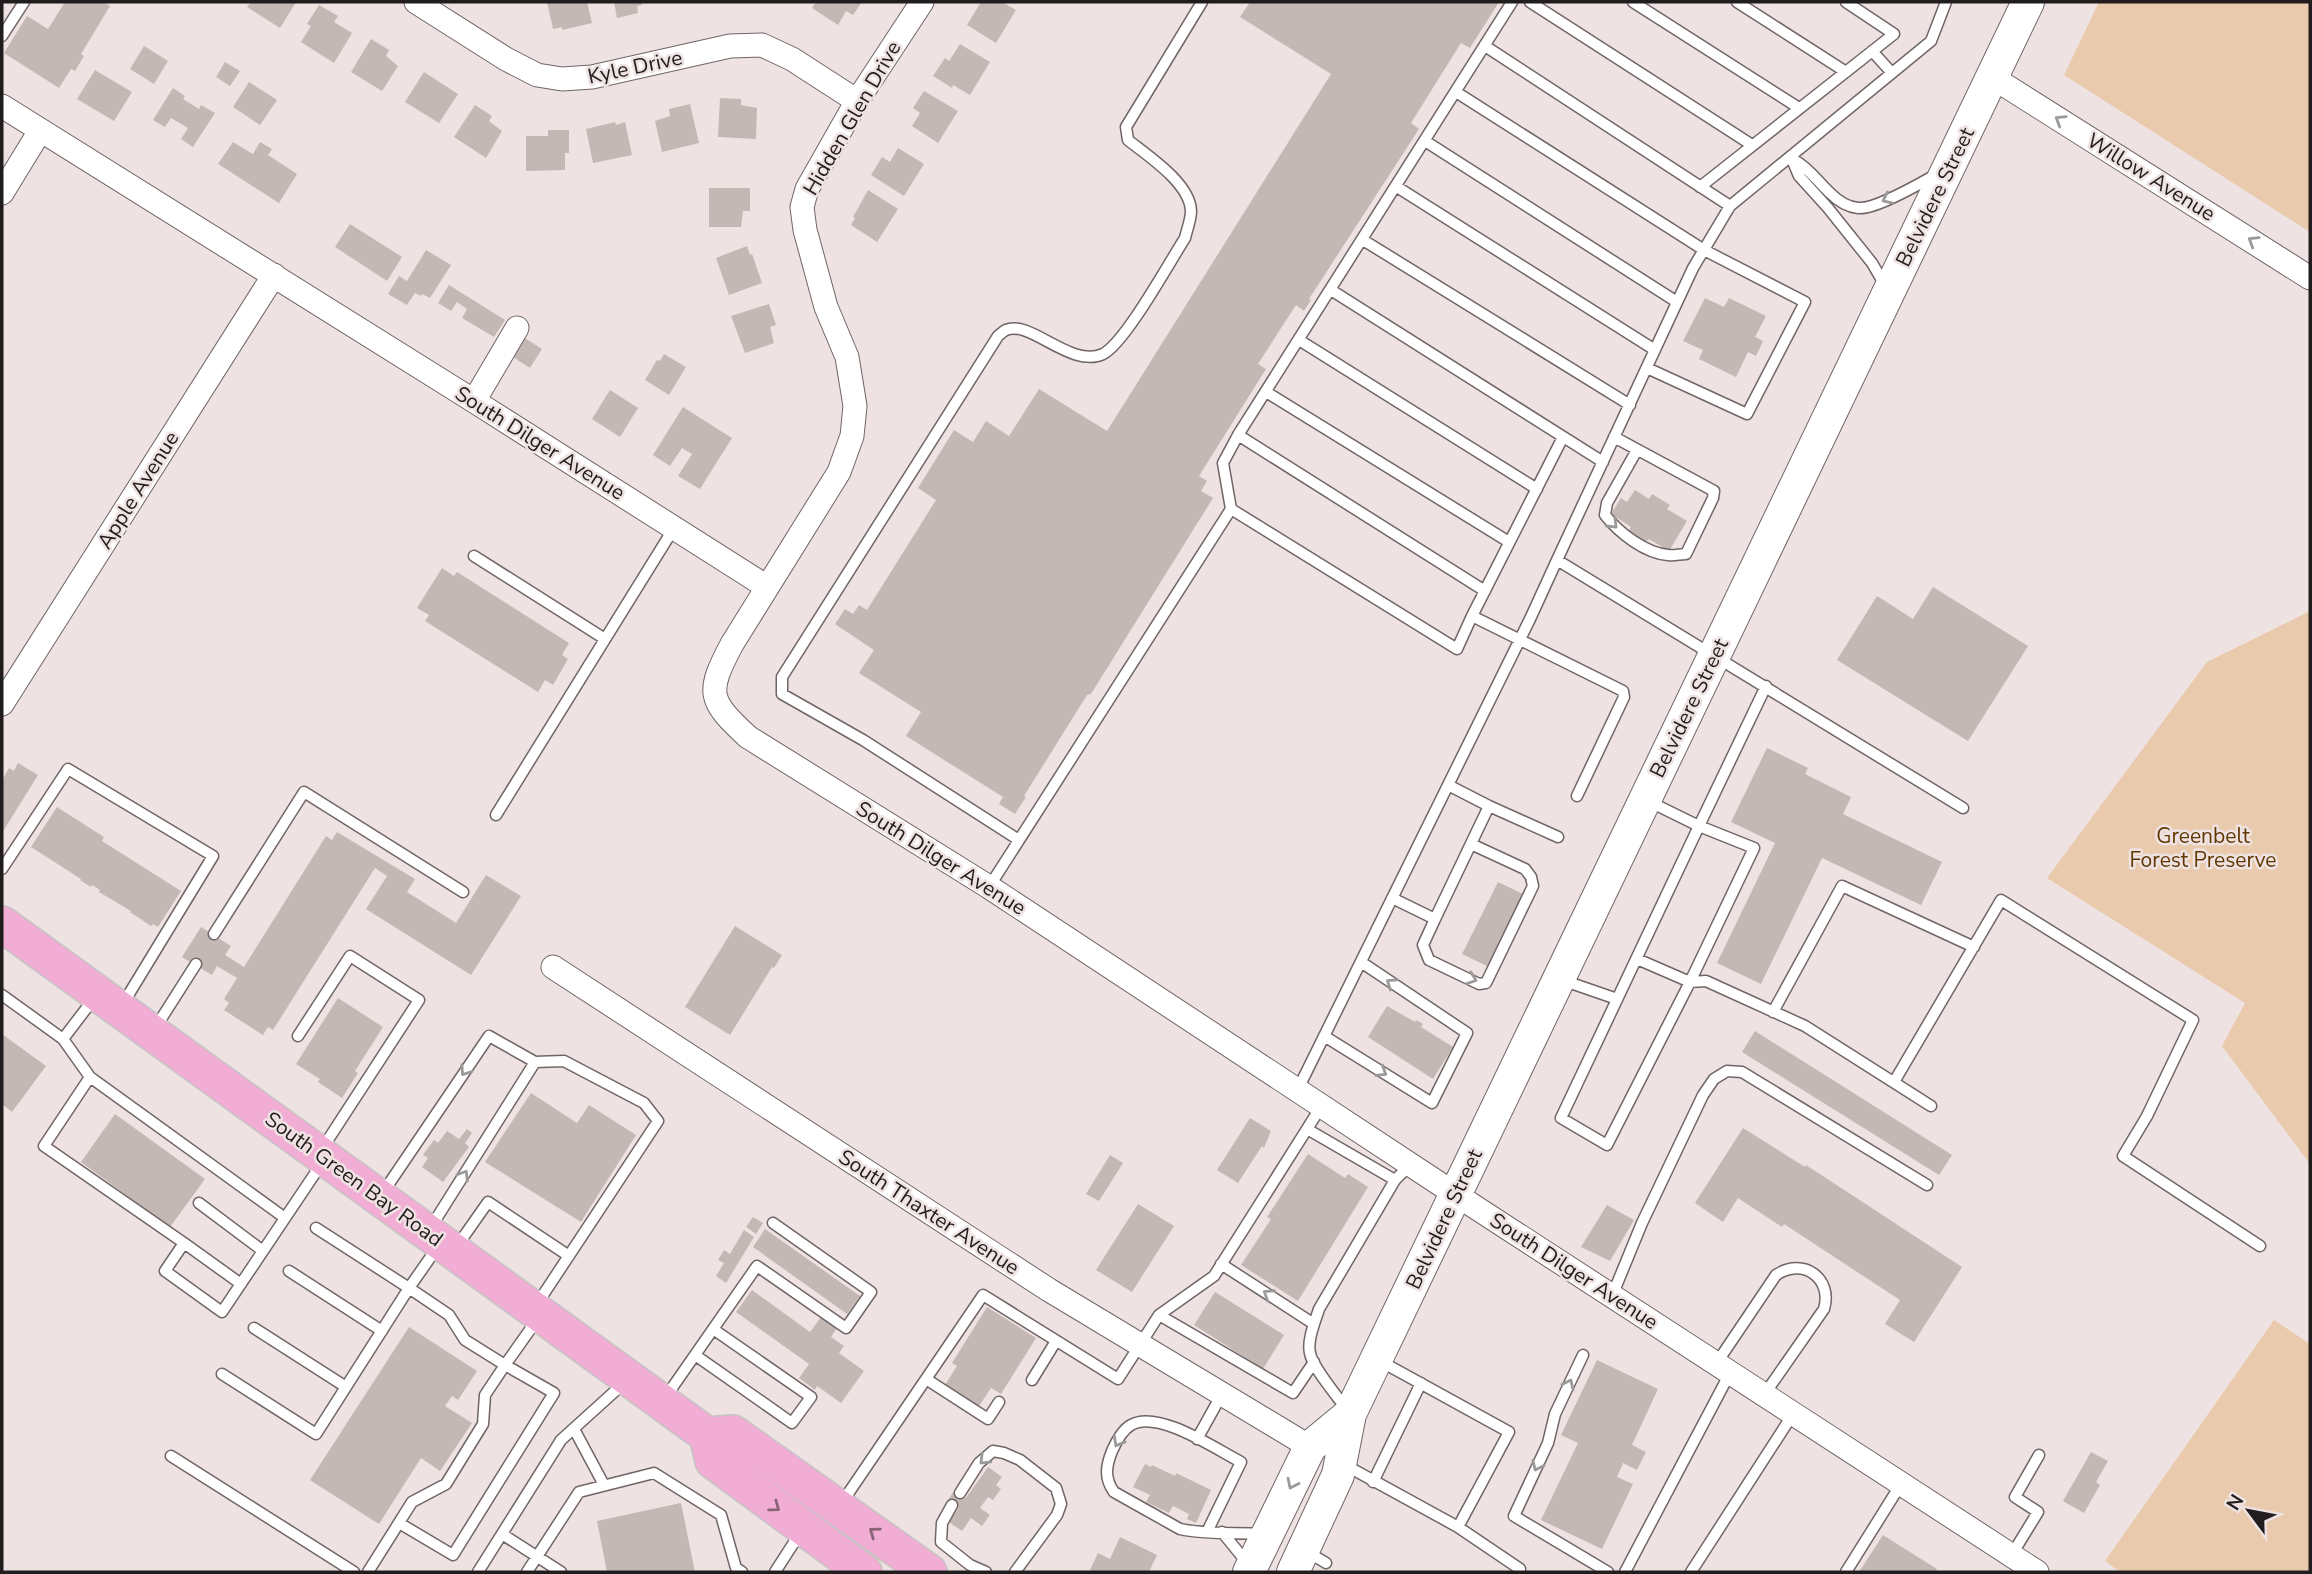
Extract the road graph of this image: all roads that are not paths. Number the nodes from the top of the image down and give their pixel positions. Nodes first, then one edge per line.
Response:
1 (24, 2) edge
2 (416, 2) edge
3 (922, 2) edge
4 (1202, 2) edge
5 (1512, 2) edge
6 (1530, 2) edge
7 (1633, 2) edge
8 (1737, 2) edge
9 (1846, 2) edge
10 (1947, 2) edge
11 (2028, 2) edge
12 (2, 36) edge
13 (1485, 46) junction
14 (1872, 51) junction
15 (1846, 72) junction
16 (1892, 73) junction
17 (1992, 77) junction
18 (1456, 92) junction
19 (857, 101) junction
20 (2, 106) edge
21 (1800, 108) junction
22 (40, 131) junction
23 (1425, 141) junction
24 (1752, 145) junction
25 (1792, 158) junction
26 (1948, 168) junction
27 (1397, 187) junction
28 (1700, 187) junction
29 (2, 192) edge
30 (1730, 206) junction
31 (1363, 240) junction
32 (1704, 250) junction
33 (274, 275) junction
34 (2310, 278) edge
35 (1331, 290) junction
36 (1889, 293) junction
37 (1678, 302) junction
38 (517, 328) dead end
39 (1299, 340) junction
40 (1655, 350) junction
41 (1647, 368) junction
42 (1266, 392) junction
43 (474, 401) junction
44 (1630, 405) junction
45 (1238, 435) junction
46 (1563, 436) junction
47 (1614, 438) junction
48 (1637, 450) junction
49 (1603, 462) junction
50 (1536, 489) junction
51 (1231, 509) junction
52 (674, 528) junction
53 (1509, 542) junction
54 (474, 556) dead end
55 (1557, 560) junction
56 (767, 587) junction
57 (1485, 591) junction
58 (1472, 616) junction
59 (605, 639) junction
60 (1520, 640) junction
61 (1715, 655) junction
62 (1766, 686) junction
63 (2, 704) edge
64 (1448, 785) junction
65 (1577, 796) dead end
66 (1645, 800) junction
67 (1489, 806) junction
68 (1963, 808) dead end
69 (495, 815) dead end
70 (1699, 826) junction
71 (1558, 837) dead end
72 (1019, 840) junction
73 (1471, 844) junction
74 (2, 870) edge
75 (989, 887) junction
76 (463, 892) dead end
77 (1392, 898) junction
78 (1434, 919) junction
79 (2, 924) edge
80 (214, 934) dead end
81 (1974, 947) junction
82 (1637, 959) junction
83 (1361, 962) junction
84 (196, 964) dead end
85 (553, 967) dead end
86 (1559, 979) junction
87 (1690, 982) junction
88 (2, 995) edge
89 (1617, 999) junction
90 (108, 1002) junction
91 (1773, 1012) junction
92 (152, 1033) junction
93 (298, 1036) dead end
94 (1324, 1036) junction
95 (63, 1039) junction
96 (535, 1062) junction
97 (90, 1077) junction
98 (1894, 1082) junction
99 (1298, 1089) junction
100 (1322, 1105) junction
101 (1931, 1106) dead end
102 (1307, 1129) junction
103 (322, 1156) junction
104 (1404, 1172) junction
105 (1927, 1185) dead end
106 (1455, 1194) junction
107 (379, 1198) junction
108 (199, 1203) dead end
109 (285, 1218) junction
110 (773, 1223) dead end
111 (316, 1228) dead end
112 (441, 1242) junction
113 (184, 1243) junction
114 (2260, 1246) dead end
115 (263, 1251) junction
116 (569, 1256) junction
117 (1221, 1265) junction
118 (289, 1271) dead end
119 (241, 1284) junction
120 (410, 1288) junction
121 (1612, 1296) junction
122 (537, 1312) junction
123 (1159, 1315) junction
124 (1314, 1324) junction
125 (254, 1328) dead end
126 (713, 1328) junction
127 (382, 1331) junction
128 (1056, 1341) junction
129 (1140, 1345) junction
130 (695, 1355) junction
131 (1583, 1355) dead end
132 (1377, 1360) junction
133 (1314, 1362) junction
134 (505, 1365) junction
135 (1723, 1368) junction
136 (222, 1374) dead end
137 (629, 1378) junction
138 (926, 1379) junction
139 (1032, 1380) dead end
140 (1421, 1383) junction
141 (346, 1387) junction
142 (1222, 1394) junction
143 (1764, 1395) junction
144 (662, 1402) junction
145 (999, 1402) dead end
146 (1793, 1413) junction
147 (1350, 1414) junction
148 (574, 1429) junction
149 (707, 1435) junction
150 (1197, 1440) junction
151 (1310, 1447) junction
152 (2039, 1455) dead end
153 (171, 1456) dead end
154 (1341, 1463) junction
155 (1373, 1482) junction
156 (1901, 1484) junction
157 (604, 1485) junction
158 (960, 1493) dead end
159 (952, 1505) dead end
160 (839, 1507) junction
161 (399, 1523) junction
162 (1458, 1527) junction
163 (804, 1528) junction
164 (1207, 1532) junction
165 (1222, 1532) junction
166 (502, 1534) junction
167 (1267, 1535) junction
168 (2011, 1556) junction
169 (537, 1557) junction
170 (932, 1559) edge
171 (1307, 1562) edge
172 (1250, 1570) edge
173 (1521, 1571) edge
174 (354, 1572) edge
175 (368, 1572) edge
176 (478, 1572) edge
177 (527, 1572) edge
178 (561, 1572) edge
179 (742, 1572) edge
180 (775, 1572) edge
181 (864, 1572) edge
182 (986, 1572) edge
183 (1015, 1572) edge
184 (1608, 1572) edge
185 (1625, 1572) edge
186 (1691, 1572) edge
187 (1846, 1572) edge
188 (2037, 1572) edge

1 - 12 lane
2 - 19 street, Kyle Drive
3 - 19 street, Hidden Glen Drive
4 - 72 lane
5 - 13 lane
6 - 24 lane
7 - 21 lane
8 - 15 lane
9 - 14 lane
10 - 16 lane
11 - 17 main road, Belvidere Street
13 - 18 lane
13 - 28 lane
14 - 15 lane
14 - 16 lane
15 - 21 lane
16 - 25 lane
17 - 26 main road, Belvidere Street
34 -> 17 street, Willow Avenue
18 - 23 lane
18 - 32 lane
19 - 56 street, Hidden Glen Drive
20 - 22 street, South Dilger Avenue
21 - 24 lane
22 - 29 street
22 - 33 street, South Dilger Avenue
23 - 27 lane
23 - 37 lane
24 - 28 lane
26 -> 25 lane
25 - 30 lane
25 - 36 lane
26 - 36 main road, Belvidere Street
27 - 31 lane
27 - 40 lane
28 - 30 lane
30 - 32 lane
31 - 35 lane
31 - 44 lane
32 - 37 lane
32 - 41 lane
33 - 43 street, South Dilger Avenue
33 - 63 street, Apple Avenue
35 - 39 lane
35 - 46 lane
36 - 61 main road, Belvidere Street
37 - 40 lane
38 - 43 street
39 - 42 lane
39 - 50 lane
40 - 41 lane
41 - 44 lane
42 - 45 lane
42 - 53 lane
43 - 52 street, South Dilger Avenue
44 - 47 lane
45 - 51 lane
45 - 57 lane
46 - 49 lane
46 - 50 lane
47 - 48 lane
47 - 49 lane
48 -> 48 lane
49 - 55 lane
50 - 53 lane
51 - 58 lane
51 - 72 lane
52 - 56 street, South Dilger Avenue
52 - 59 lane
53 - 57 lane
54 - 59 lane
55 - 60 lane
55 - 61 lane
56 - 75 street, South Dilger Avenue
57 - 58 lane
58 - 60 lane
59 - 69 lane
60 - 64 lane
60 - 65 lane
61 - 62 lane
61 - 66 main road, Belvidere Street
62 - 68 lane
62 - 70 lane
64 - 67 lane
64 - 77 lane
66 - 70 lane
66 - 86 main road, Belvidere Street
67 - 71 lane
67 - 73 lane
70 - 82 lane
70 - 87 lane
72 - 75 lane
73 - 78 lane
78 -> 73 lane
74 - 90 lane
75 - 99 street, South Dilger Avenue
76 - 80 lane
77 - 78 lane
77 - 83 lane
79 - 90 main road, South Green Bay Road
81 - 91 lane
81 - 98 lane
81 - 114 lane
82 - 87 lane
82 - 89 lane
83 - 94 lane
94 -> 83 lane
84 - 92 lane
85 - 129 street, South Thaxter Avenue
86 - 89 lane
86 - 106 main road, Belvidere Street
87 - 89 lane
87 - 91 lane
88 - 95 lane
90 - 92 main road, South Green Bay Road
90 - 95 lane
91 - 98 lane
92 - 103 main road, South Green Bay Road
93 - 103 lane
94 - 99 lane
95 - 97 lane
96 -> 107 lane
112 -> 96 lane
96 - 116 lane
97 - 109 lane
97 - 113 lane
98 - 101 lane
99 - 100 street, South Dilger Avenue
100 - 102 lane
100 - 104 street, South Dilger Avenue
102 - 104 lane
102 - 117 lane
103 - 107 main road, South Green Bay Road
103 - 109 lane
104 - 106 street, South Dilger Avenue
104 - 124 lane
105 - 121 lane
106 - 121 street, South Dilger Avenue
106 - 132 main road, Belvidere Street
107 - 112 main road, South Green Bay Road
108 - 115 lane
109 - 115 lane
110 - 126 lane
111 - 120 lane
112 - 116 lane
112 - 120 lane
112 - 122 main road, South Green Bay Road
113 - 119 lane
113 - 119 lane
115 - 119 lane
116 - 122 lane
117 - 123 lane
124 -> 117 lane
118 - 127 lane
120 - 127 lane
120 - 134 lane
121 - 135 street, South Dilger Avenue
122 - 134 lane
122 - 137 main road, South Green Bay Road
123 - 129 lane
123 - 133 lane
124 - 133 lane
125 - 141 lane
126 - 130 lane
126 - 130 lane
127 - 141 lane
128 - 129 lane
128 - 138 lane
128 - 139 lane
129 - 142 street, South Thaxter Avenue
130 - 144 lane
131 - 184 lane
132 - 140 lane
132 - 147 main road, Belvidere Street
133 - 147 lane
134 - 161 lane
134 - 161 lane
135 - 143 street, South Dilger Avenue
135 - 143 lane
135 - 185 lane
136 - 141 lane
137 - 144 main road, South Green Bay Road
137 - 148 lane
138 - 145 lane
138 - 160 lane
140 - 155 lane
140 - 162 lane
142 - 150 lane
142 - 151 street, South Thaxter Avenue
143 - 146 street, South Dilger Avenue
144 - 149 main road, South Green Bay Road
146 - 156 street, South Dilger Avenue
146 - 186 lane
147 - 151 main road, Belvidere Street
147 - 154 main road, Belvidere Street
148 - 157 lane
148 - 166 lane
149 - 160 main road
149 -> 163 main road
150 - 164 lane
150 -> 164 lane
151 -> 167 main road, Belvidere Street
152 - 168 lane
153 - 174 lane
154 - 155 lane
154 - 171 main road, Belvidere Street
155 - 162 lane
156 - 168 street, South Dilger Avenue
156 - 187 lane
157 - 169 lane
157 - 179 lane
183 -> 158 lane
159 - 170 lane
170 -> 160 main road
161 - 175 lane
162 - 173 lane
163 - 180 lane
163 - 181 main road
164 - 165 lane
165 - 167 lane
165 - 172 lane
166 - 169 lane
166 - 176 lane
167 - 172 main road, Belvidere Street
168 - 188 street, South Dilger Avenue
169 - 177 lane
169 - 178 lane
170 - 182 lane

